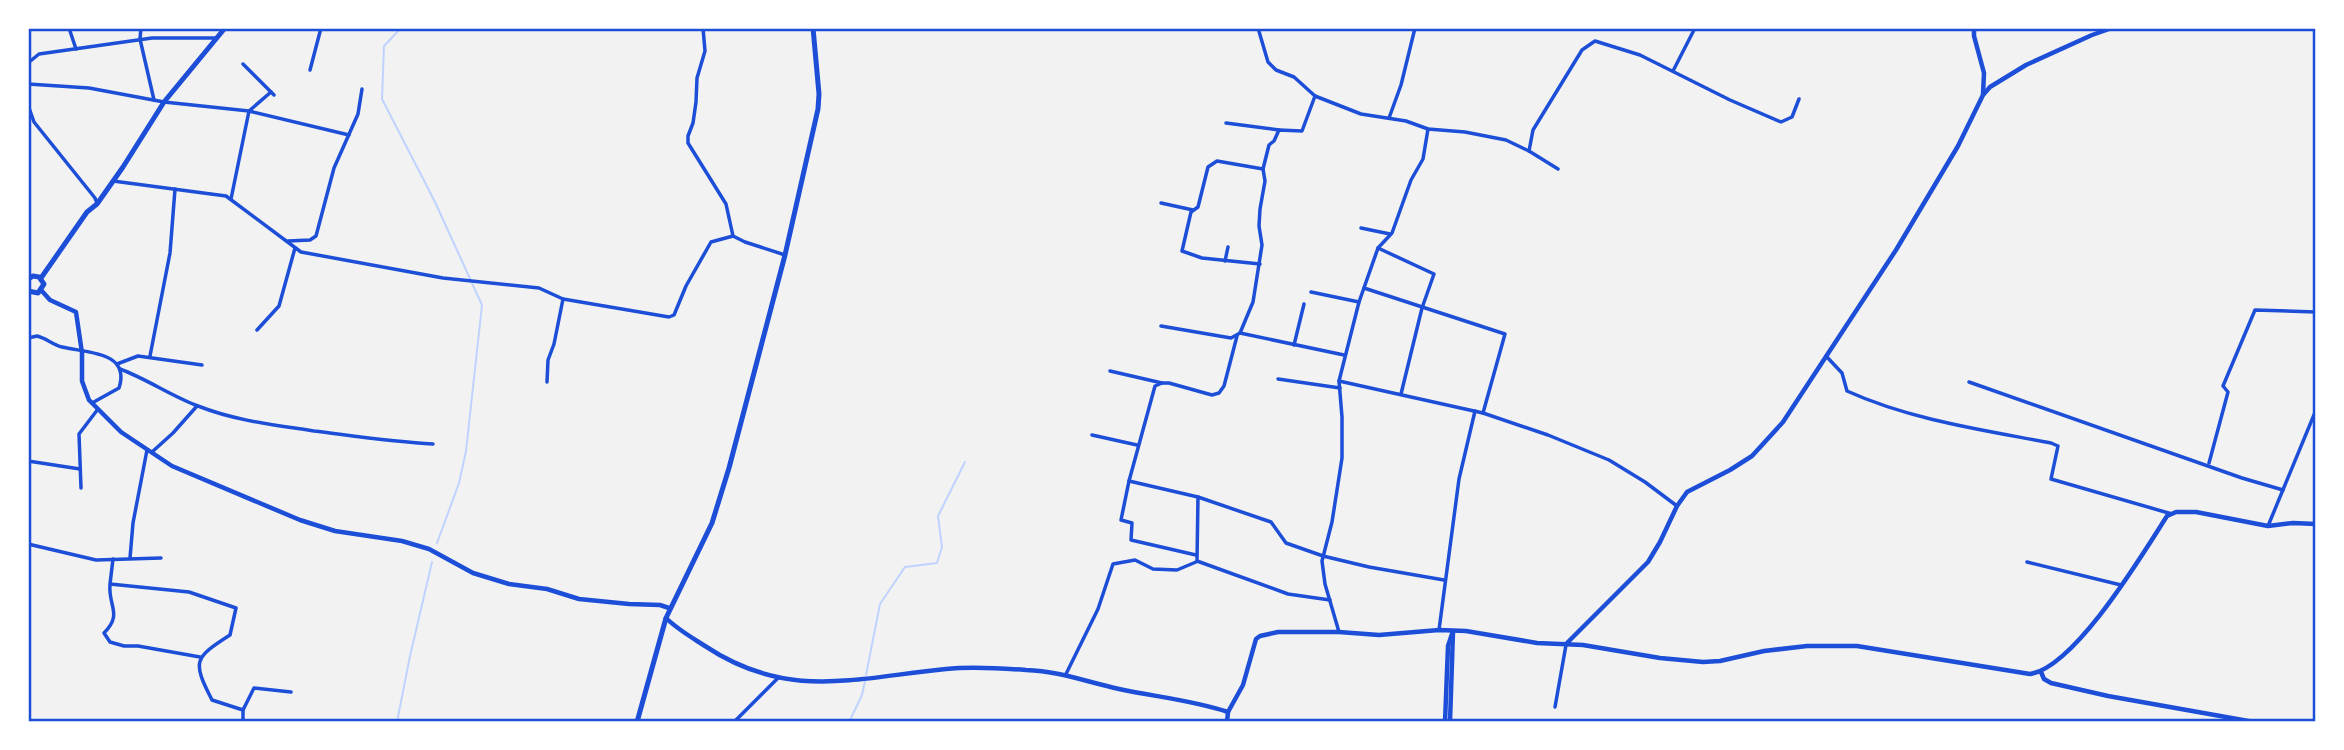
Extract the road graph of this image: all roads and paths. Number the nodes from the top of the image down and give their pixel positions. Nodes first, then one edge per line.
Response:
1 (69, 28) edge
2 (141, 28) edge
3 (225, 28) edge
4 (321, 28) edge
5 (703, 28) edge
6 (813, 28) edge
7 (1258, 28) edge
8 (1415, 28) edge
9 (1695, 28) edge
10 (1974, 28) edge
11 (2112, 28) edge
12 (217, 38) junction
13 (140, 39) junction
14 (76, 49) junction
15 (28, 63) edge
16 (243, 64) dead end
17 (310, 70) dead end
18 (1673, 71) junction
19 (28, 84) edge
20 (362, 89) dead end
21 (1983, 95) junction
22 (1315, 96) junction
23 (1799, 99) dead end
24 (154, 100) junction
25 (164, 102) junction
26 (28, 105) edge
27 (249, 111) junction
28 (1389, 118) junction
29 (1226, 123) dead end
30 (1428, 129) junction
31 (1279, 130) junction
32 (349, 135) junction
33 (1530, 150) junction
34 (1263, 169) junction
35 (1558, 169) dead end
36 (113, 181) junction
37 (175, 189) junction
38 (231, 199) junction
39 (1161, 203) dead end
40 (97, 204) junction
41 (1194, 210) junction
42 (1361, 228) dead end
43 (1391, 234) junction
44 (733, 236) junction
45 (286, 241) junction
46 (1228, 247) dead end
47 (295, 248) junction
48 (1378, 248) junction
49 (785, 255) junction
50 (1225, 261) junction
51 (1260, 264) junction
52 (41, 278) junction
53 (28, 279) edge
54 (1363, 288) junction
55 (41, 290) junction
56 (28, 291) edge
57 (1311, 292) dead end
58 (563, 299) junction
59 (1359, 302) junction
60 (1304, 304) dead end
61 (1422, 308) junction
62 (2316, 312) edge
63 (1161, 326) dead end
64 (257, 330) dead end
65 (1238, 335) junction
66 (28, 338) edge
67 (1294, 345) junction
68 (82, 350) junction
69 (150, 356) junction
70 (1344, 356) junction
71 (1826, 356) junction
72 (202, 365) dead end
73 (119, 366) junction
74 (1110, 371) dead end
75 (1278, 379) dead end
76 (1339, 381) junction
77 (547, 382) dead end
78 (1969, 382) dead end
79 (1163, 383) junction
80 (1340, 388) junction
81 (1401, 395) junction
82 (92, 403) junction
83 (197, 406) junction
84 (98, 409) junction
85 (2316, 410) edge
86 (1475, 411) junction
87 (1483, 413) junction
88 (1091, 435) dead end
89 (433, 444) dead end
90 (1138, 445) junction
91 (149, 451) junction
92 (28, 461) edge
93 (2208, 464) junction
94 (79, 469) junction
95 (1129, 481) junction
96 (81, 488) dead end
97 (2283, 490) junction
98 (1198, 497) junction
99 (1676, 506) junction
100 (2172, 514) junction
101 (2316, 524) edge
102 (2268, 526) junction
103 (28, 544) edge
104 (1197, 555) junction
105 (1323, 556) junction
106 (130, 558) junction
107 (162, 558) dead end
108 (113, 559) junction
109 (1197, 561) junction
110 (2027, 562) dead end
111 (1444, 580) junction
112 (110, 584) junction
113 (2121, 585) junction
114 (1330, 600) junction
115 (669, 608) junction
116 (666, 618) junction
117 (1439, 630) junction
118 (1453, 631) junction
119 (1339, 632) junction
120 (1566, 645) junction
121 (200, 657) junction
122 (2041, 672) junction
123 (1066, 674) junction
124 (778, 678) junction
125 (291, 692) dead end
126 (1555, 707) dead end
127 (243, 710) junction
128 (1228, 712) junction
129 (243, 722) edge
130 (637, 722) edge
131 (734, 722) edge
132 (1227, 722) edge
133 (1447, 722) edge
134 (2254, 722) edge

1 - 14 street
2 - 13 street
3 - 12 main road
4 - 17 street
5 - 44 street
6 - 49 main road
7 - 22 street
8 - 28 street
9 - 18 street
10 - 21 street
11 - 21 street
12 - 13 street
12 - 25 main road
13 - 14 street
13 - 24 street
14 - 15 street
16 - 27 street
18 - 23 street
18 - 33 street
19 - 24 street
20 - 32 street
21 - 71 street
22 - 28 street
22 - 31 street
24 - 25 street
25 - 27 street
25 - 36 main road
26 - 40 street
27 - 32 street
27 - 38 street
28 - 30 street
29 - 31 street
30 - 33 street
30 - 43 street
31 - 34 street
32 - 45 street
33 - 35 street
34 - 41 street
34 - 51 street
36 - 37 street
36 - 40 main road
37 - 38 street
37 - 69 street
38 - 45 street
39 - 41 street
40 - 52 main road
41 - 50 street
42 - 43 street
43 - 48 street
44 - 49 street
44 - 58 street
45 - 47 street
46 - 50 street
47 - 58 street
47 - 64 street
48 - 54 street
48 - 61 street
49 - 115 main road
50 - 51 street
51 - 65 street
52 - 53 main road
52 - 55 main road
54 - 59 street
54 - 61 street
55 - 56 main road
55 - 68 street
57 - 59 street
58 - 77 street
59 - 70 street
60 - 67 street
61 - 81 street
61 - 87 street
62 - 93 street
63 - 65 street
65 - 67 street
65 - 79 street
66 - 68 street
67 - 70 street
68 - 73 street
68 - 82 street
69 - 72 street
69 - 73 street
70 - 76 street
71 - 99 street
71 - 100 street
73 - 82 street
73 - 83 street
74 - 79 street
75 - 80 street
76 - 80 street
76 - 81 street
78 - 93 street
79 - 90 street
80 - 105 street
81 - 86 street
82 - 84 street
83 - 89 street
83 - 91 street
84 - 91 street
84 - 94 street
85 - 97 street
86 - 87 street
86 - 111 street
87 - 99 street
88 - 90 street
90 - 95 street
91 - 106 street
91 - 115 street
92 - 94 street
93 - 97 street
94 - 96 street
95 - 98 street
95 - 104 street
97 - 102 street
98 - 104 street
98 - 105 street
99 - 120 street
100 - 102 street
100 - 113 street
101 - 102 street
103 - 108 street
104 - 109 street
105 - 111 street
105 - 114 street
106 - 107 street
106 - 108 street
108 - 112 street
109 - 114 street
109 - 123 street
110 - 113 street
111 - 117 street
112 - 121 street
112 - 121 street
113 - 122 street
114 - 119 street
115 - 116 main road
116 - 124 street
116 - 130 main road
117 - 118 street
117 - 119 street
118 - 120 street
118 - 133 street
119 - 128 street
120 - 122 street
120 - 126 street
121 - 127 street
122 - 134 street
123 - 124 street
123 - 128 street
124 - 131 street
125 - 127 street
127 - 129 street
128 - 132 street

